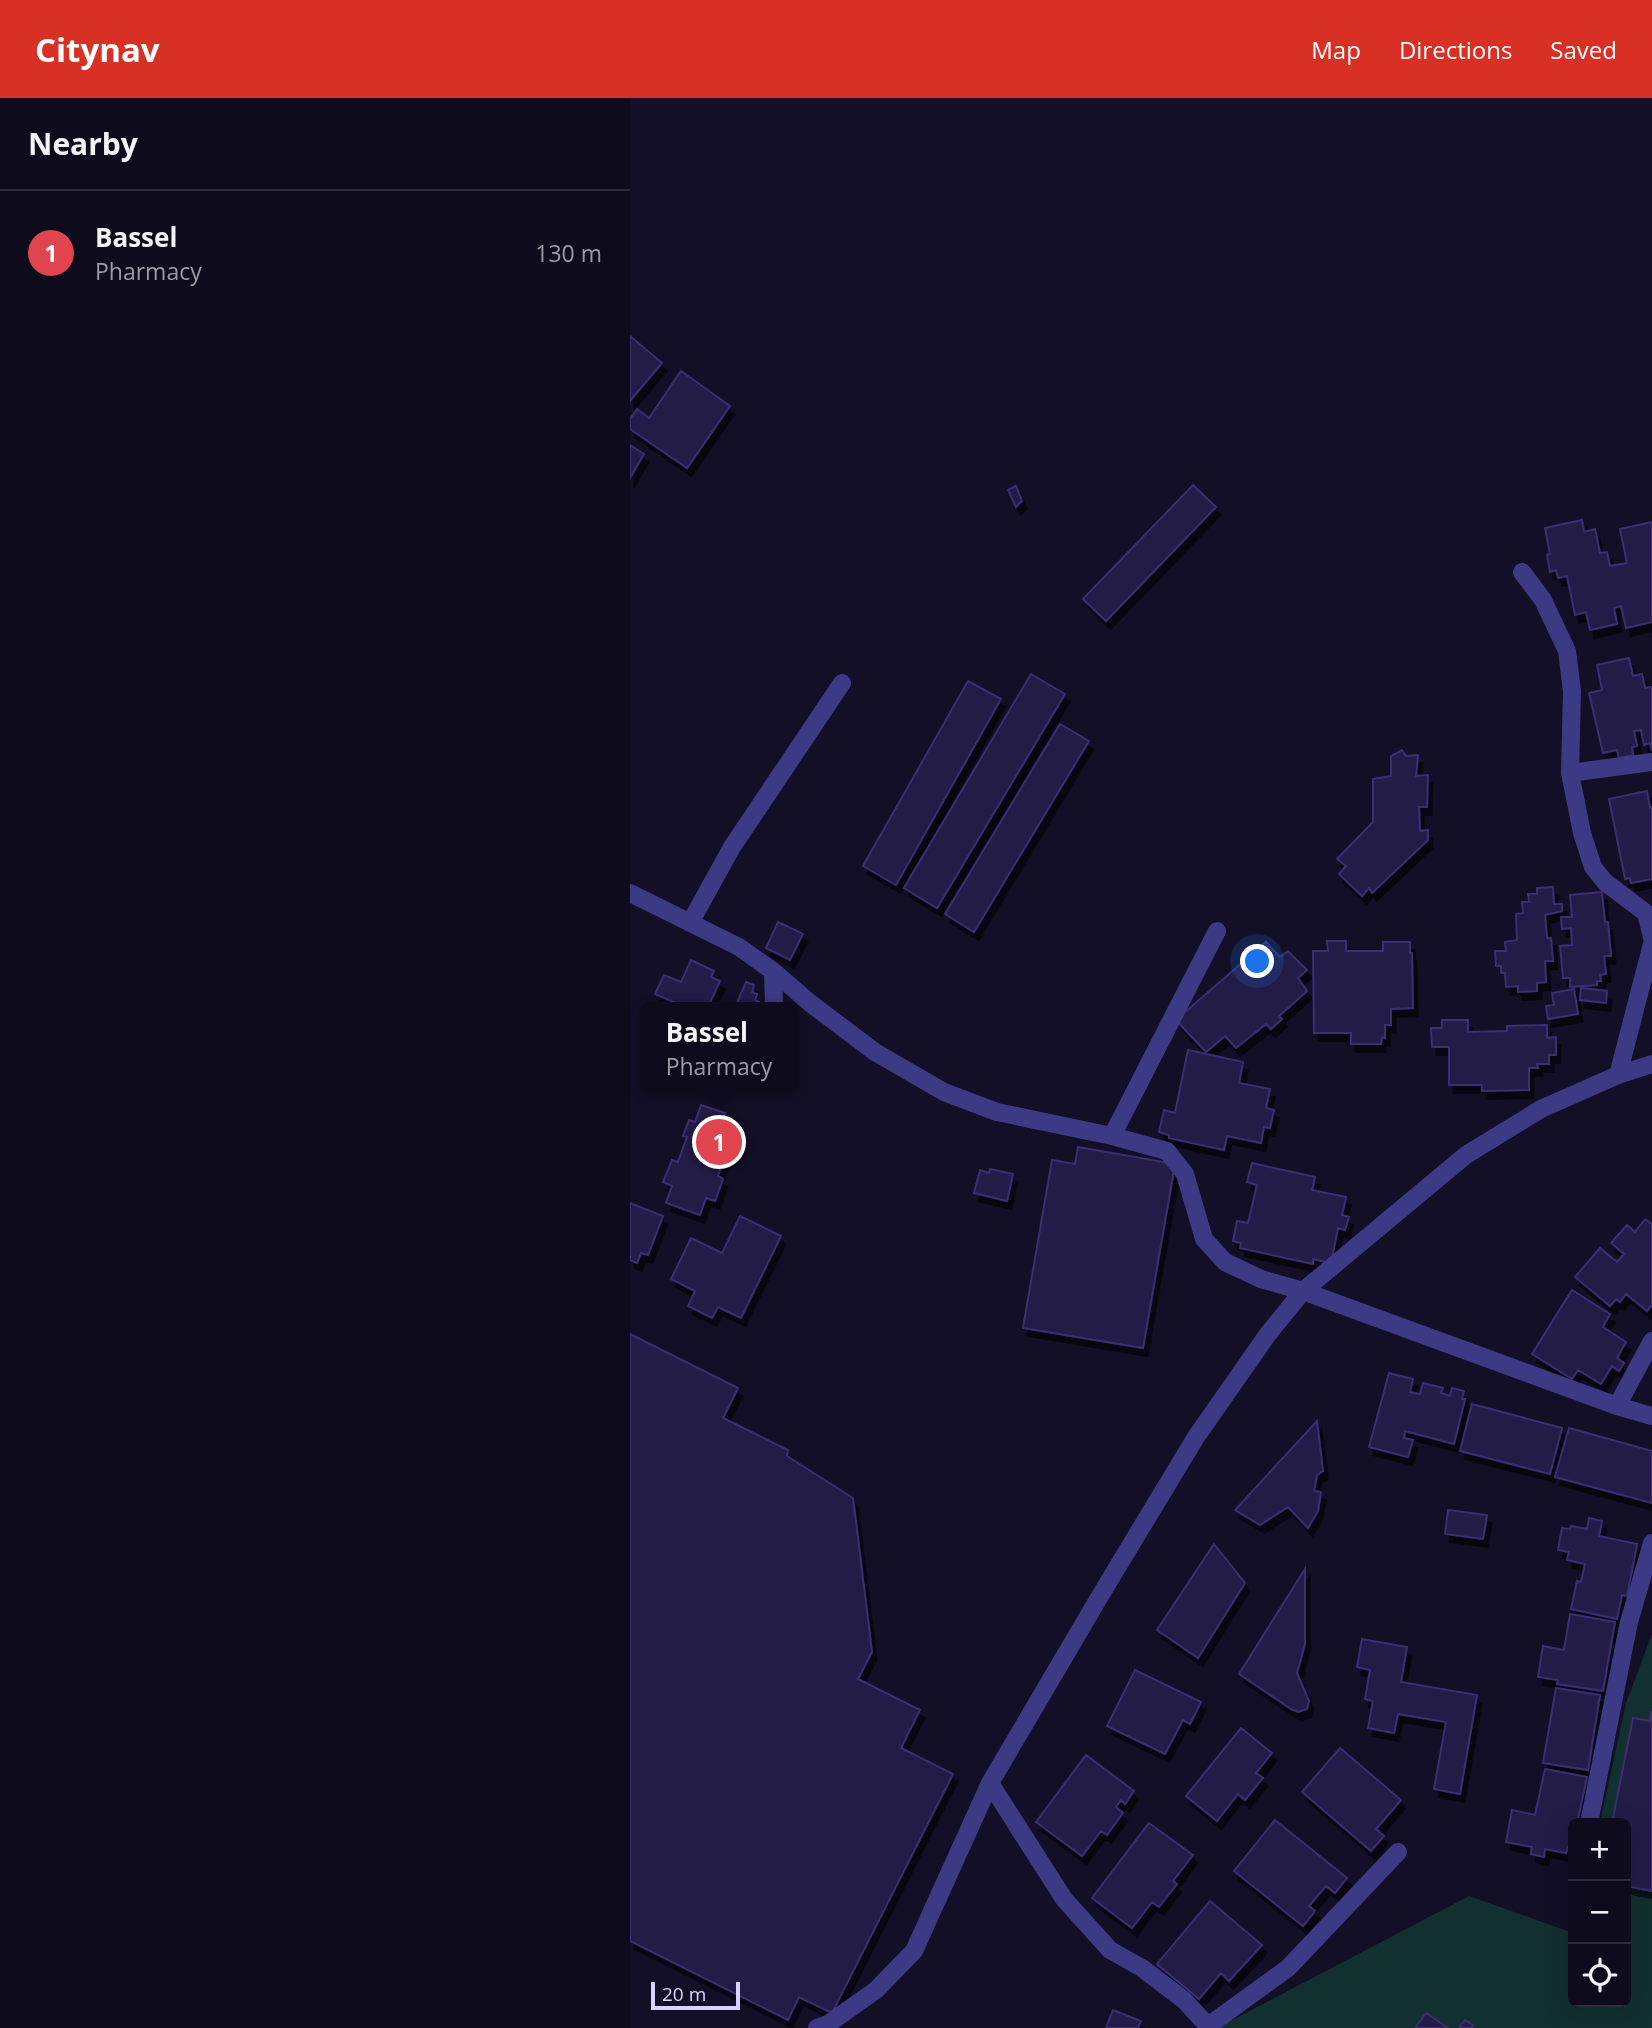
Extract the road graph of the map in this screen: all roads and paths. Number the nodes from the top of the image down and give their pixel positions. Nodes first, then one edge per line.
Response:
1 (1522, 572) dead end
2 (842, 683) dead end
3 (1652, 762) edge
4 (1570, 772) junction
5 (630, 893) edge
6 (690, 923) junction
7 (1217, 931) dead end
8 (1652, 937) edge
9 (1652, 944) edge
10 (773, 971) junction
11 (774, 1002) edge
12 (1652, 1064) edge
13 (1618, 1075) junction
14 (1112, 1136) junction
15 (1303, 1291) junction
16 (1652, 1341) edge
17 (1617, 1406) junction
18 (1652, 1416) edge
19 (1652, 1543) edge
20 (990, 1783) junction
21 (1590, 1818) edge
22 (1398, 1852) dead end
23 (817, 2028) edge
24 (1208, 2028) edge

1 - 4 street
2 - 6 street
3 - 4 street
4 - 8 street
5 - 6 street
6 - 10 street
7 - 14 street
9 - 13 street
10 - 11 street
10 - 14 street
12 - 13 street
13 - 15 street
14 - 15 street
15 - 17 street
15 - 20 street
16 - 17 street
17 - 18 street
19 - 21 street
20 - 23 street
20 - 24 street
22 - 24 street

